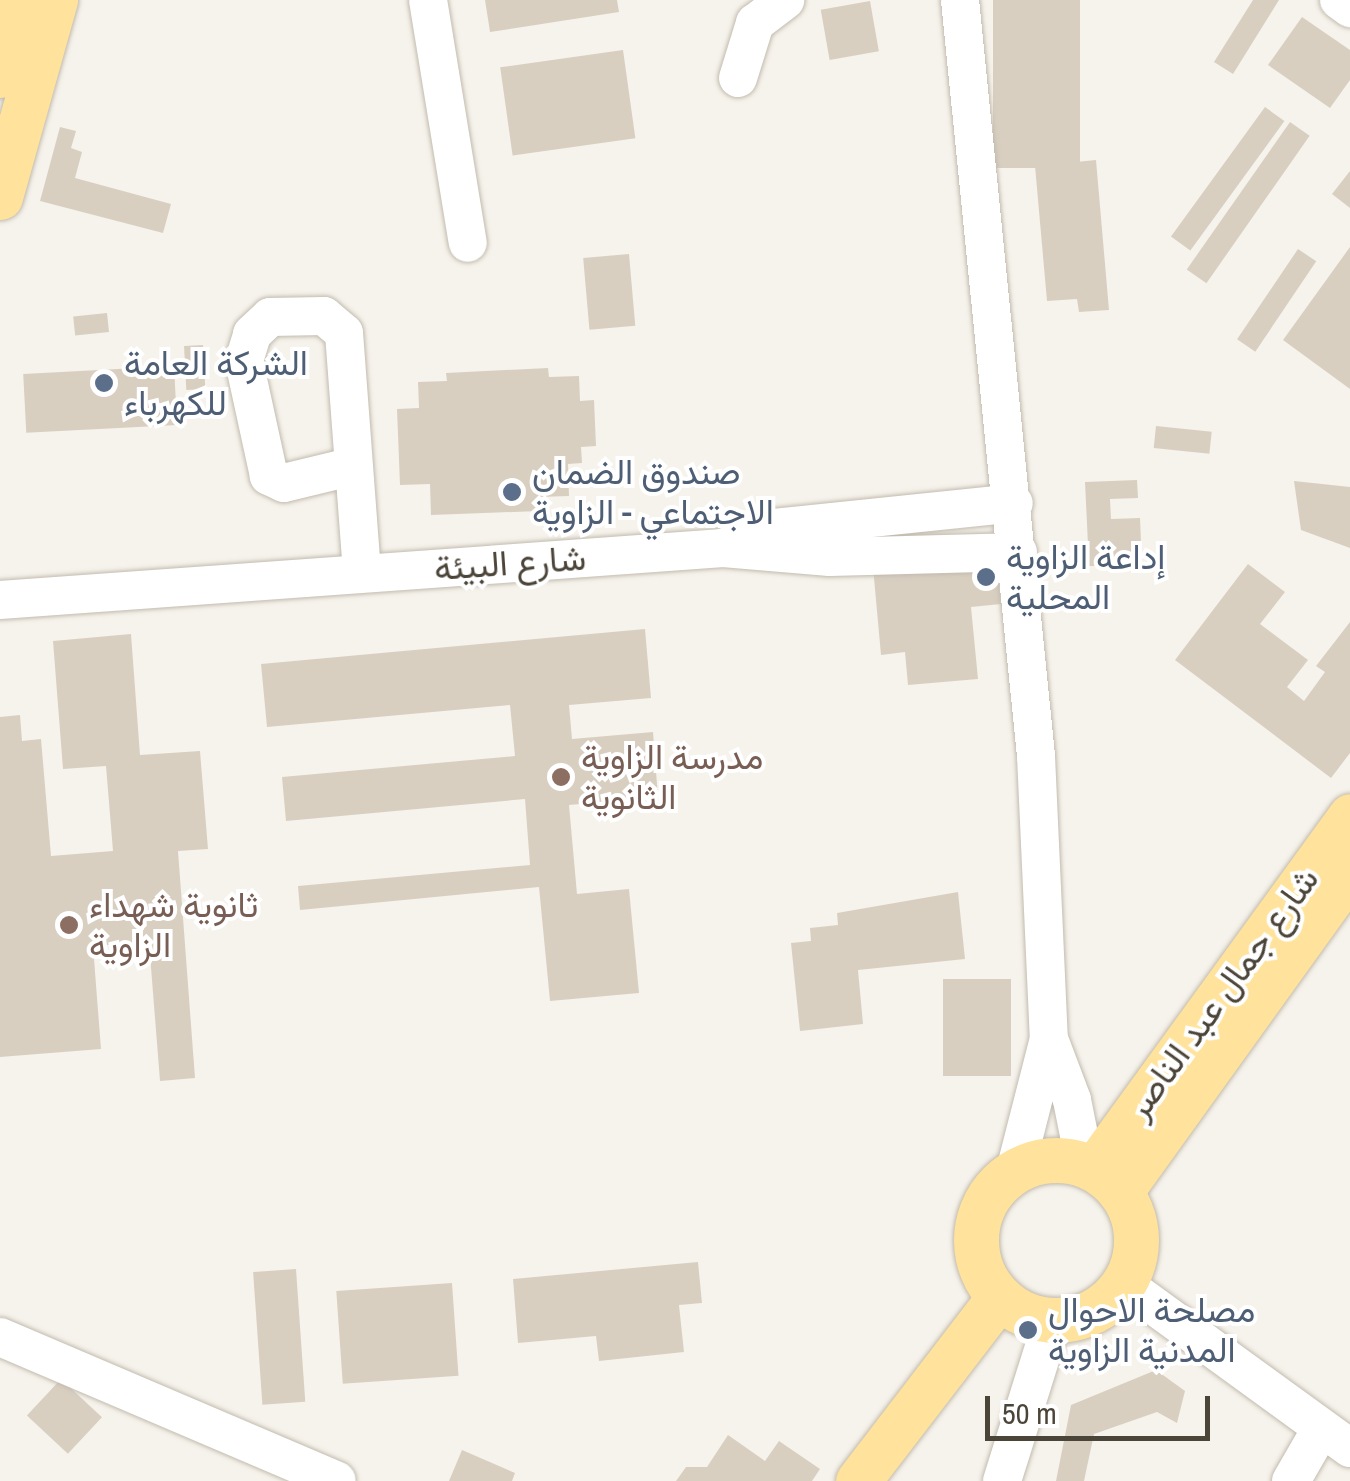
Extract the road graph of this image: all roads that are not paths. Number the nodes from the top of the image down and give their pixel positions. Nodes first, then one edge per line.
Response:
1 (428, 0) edge
2 (785, 0) edge
3 (960, 0) edge
4 (1339, 0) edge
5 (30, 6) edge
6 (1350, 8) edge
7 (0, 75) edge
8 (738, 78) dead end
9 (0, 197) edge
10 (468, 243) dead end
11 (350, 467) dead end
12 (1014, 502) junction
13 (723, 548) junction
14 (1018, 552) junction
15 (362, 573) junction
16 (0, 600) edge
17 (1350, 816) edge
18 (1350, 872) edge
19 (1049, 1039) junction
20 (1015, 1171) junction
21 (1100, 1175) junction
22 (1124, 1284) junction
23 (999, 1297) junction
24 (1052, 1321) junction
25 (0, 1337) edge
26 (1336, 1438) edge
27 (337, 1481) edge
28 (858, 1481) edge
29 (1002, 1481) edge
30 (1291, 1481) edge

1 - 10 street
2 - 8 street
3 - 12 street
4 - 6 street
5 - 7 main road
5 - 9 main road
11 - 15 street
12 - 13 street
12 - 14 street
13 - 14 street, شارع البيئة
13 - 15 street, شارع البيئة
14 - 19 street
15 - 16 street, شارع البيئة
17 - 21 main road, شارع جمال عبد الناصر
18 - 21 main road, شارع جمال عبد الناصر
19 - 20 street
19 - 21 street
20 - 21 main road
20 - 23 main road
21 - 22 main road
22 - 24 main road
22 - 26 street
23 - 24 main road
23 - 28 main road
24 - 29 street
25 - 27 street
26 - 30 street

